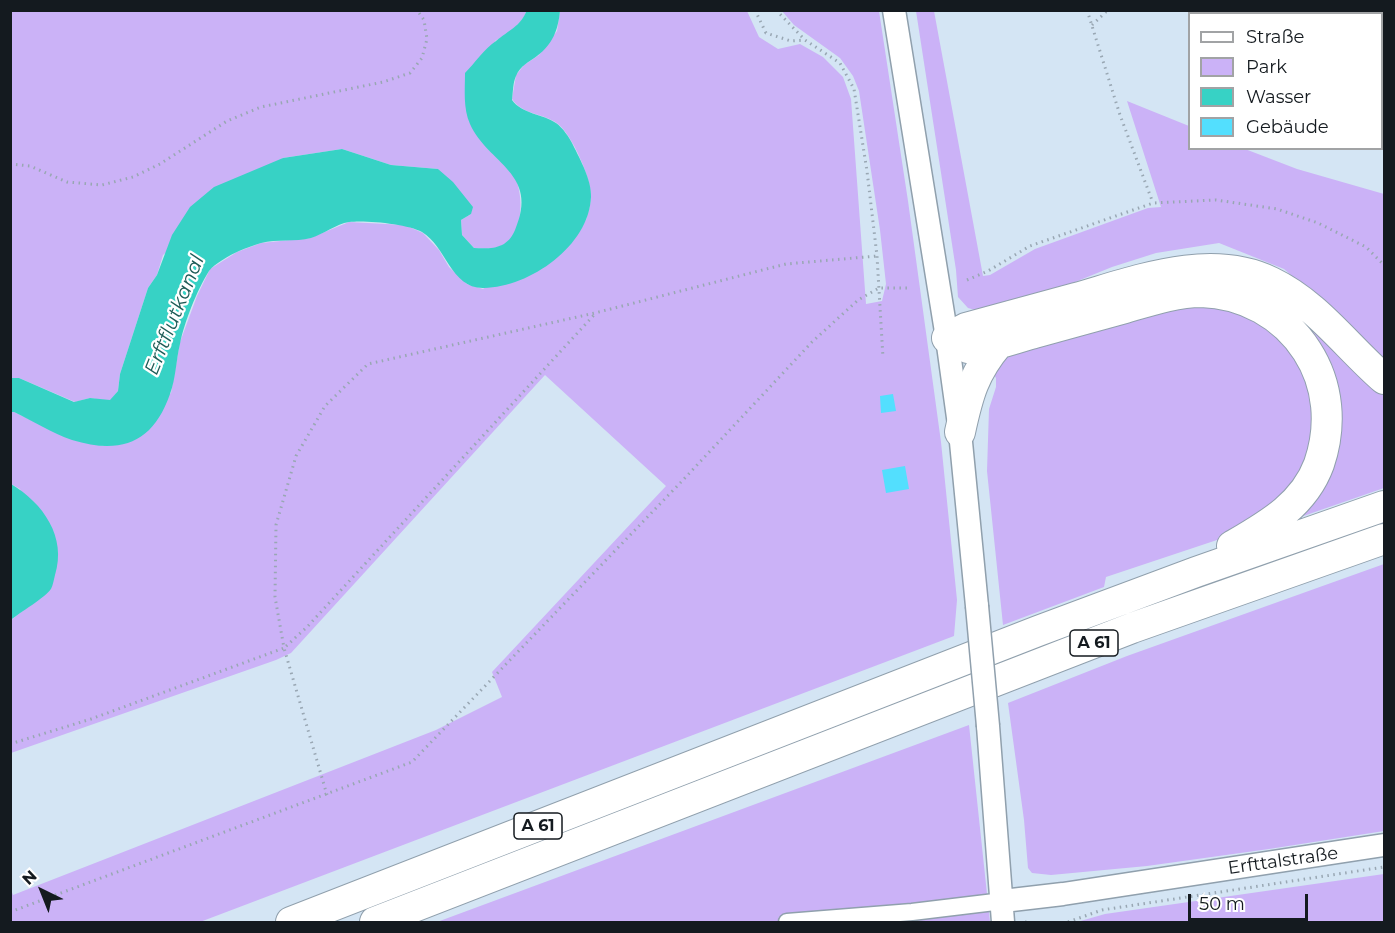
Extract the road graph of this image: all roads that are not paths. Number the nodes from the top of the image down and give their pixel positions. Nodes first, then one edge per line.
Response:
1 (894, 10) edge
2 (947, 338) junction
3 (999, 343) junction
4 (1384, 379) edge
5 (960, 432) junction
6 (1384, 506) edge
7 (1384, 539) edge
8 (1384, 554) edge
9 (1322, 560) junction
10 (1196, 572) junction
11 (1384, 845) edge
12 (1003, 912) edge
13 (291, 922) edge
14 (375, 922) edge
15 (788, 922) edge

1 - 2 main road
2 - 3 highway
2 - 4 highway
2 - 5 main road
3 - 5 highway
3 - 10 highway
5 - 12 main road, bridge
6 - 10 highway, A 61
7 - 9 highway, A 61
8 - 9 highway
9 - 14 highway, A 61
10 - 13 highway, A 61
11 - 12 main road, Erfttalstraße
12 - 15 street

